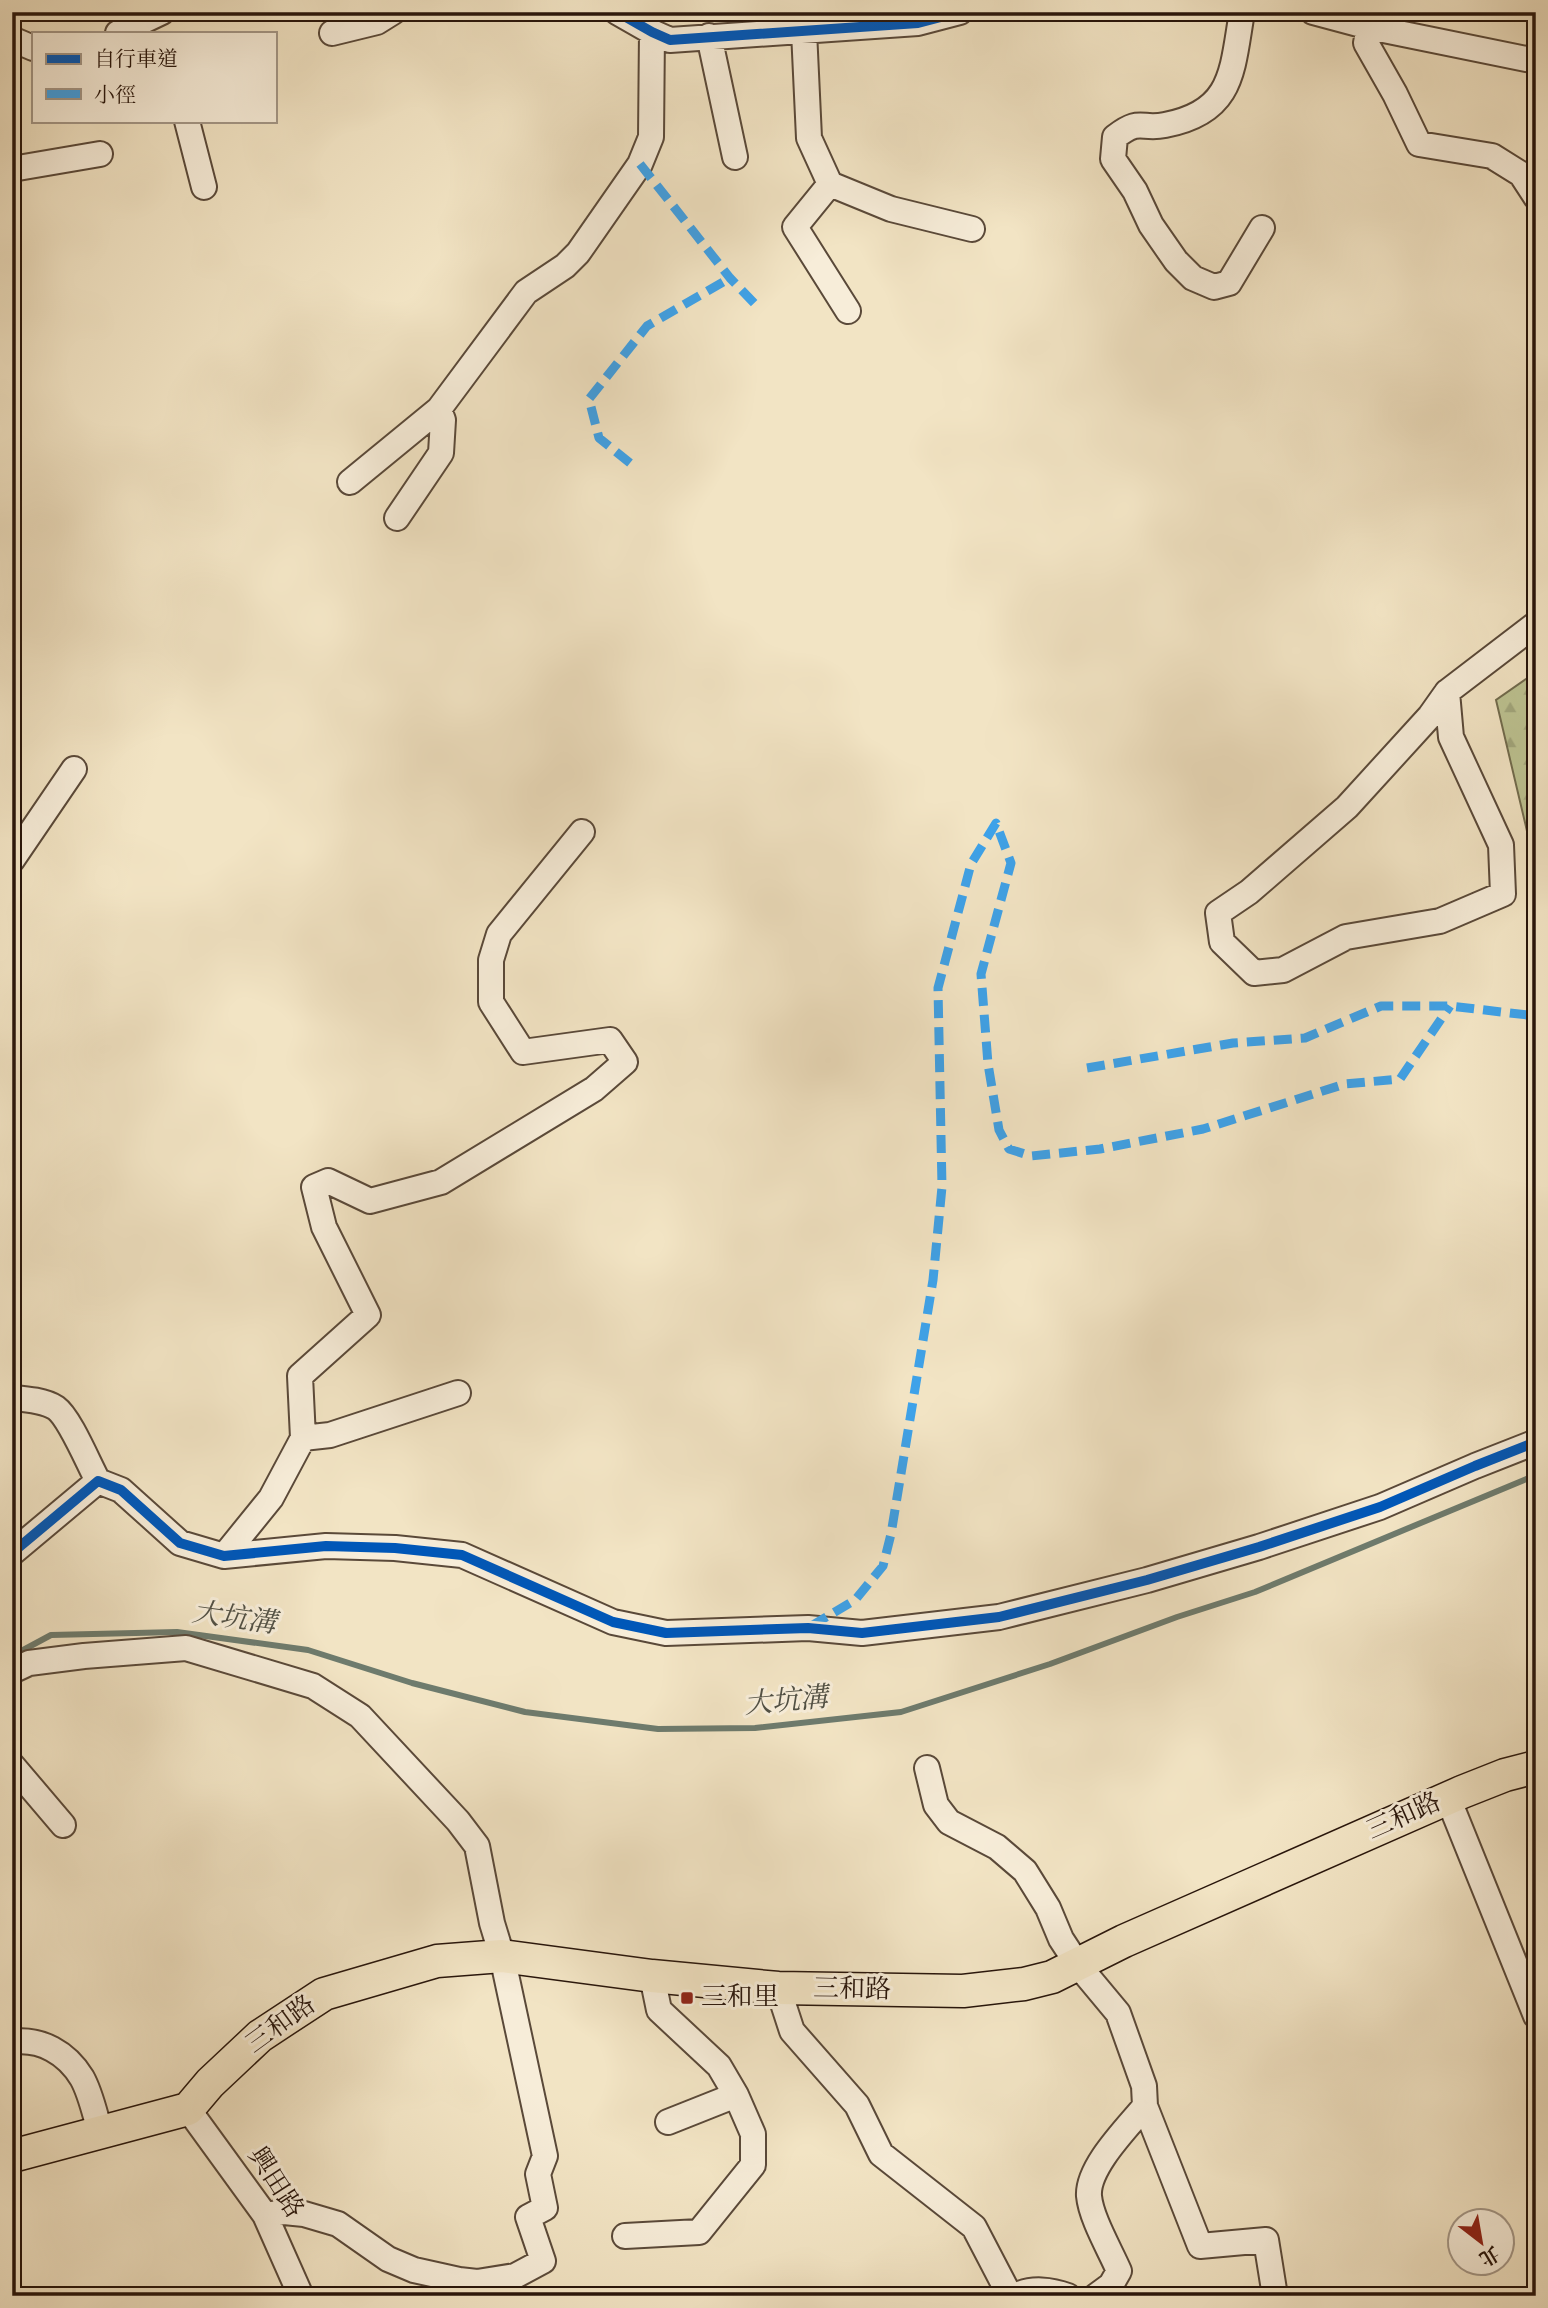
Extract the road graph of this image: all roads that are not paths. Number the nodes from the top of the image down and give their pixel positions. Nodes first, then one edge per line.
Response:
1 (162, 12) edge
2 (393, 12) edge
3 (960, 12) edge
4 (1242, 12) edge
5 (1313, 12) edge
6 (637, 20) edge
7 (1369, 27) junction
8 (804, 31) junction
9 (120, 32) edge
10 (332, 33) dead end
11 (709, 36) junction
12 (12, 39) edge
13 (32, 48) edge
14 (1536, 61) edge
15 (187, 122) edge
16 (100, 153) dead end
17 (735, 157) dead end
18 (12, 169) edge
19 (830, 184) junction
20 (204, 187) dead end
21 (1536, 197) edge
22 (1262, 228) dead end
23 (972, 229) dead end
24 (848, 311) dead end
25 (439, 409) junction
26 (350, 482) dead end
27 (397, 518) dead end
28 (1536, 624) edge
29 (1447, 692) junction
30 (74, 769) dead end
31 (582, 832) dead end
32 (12, 860) edge
33 (458, 1393) dead end
34 (12, 1398) edge
35 (303, 1438) junction
36 (1536, 1442) edge
37 (98, 1481) junction
38 (12, 1553) edge
39 (223, 1556) junction
40 (12, 1671) edge
41 (12, 1765) edge
42 (1536, 1767) edge
43 (927, 1768) dead end
44 (1448, 1798) junction
45 (63, 1825) dead end
46 (502, 1956) junction
47 (1078, 1965) junction
48 (652, 1976) junction
49 (778, 1988) junction
50 (1536, 2016) edge
51 (12, 2042) edge
52 (736, 2095) junction
53 (1145, 2106) junction
54 (188, 2109) junction
55 (668, 2122) dead end
56 (100, 2131) junction
57 (12, 2157) edge
58 (265, 2215) junction
59 (625, 2236) dead end
60 (301, 2296) edge
61 (1013, 2296) edge
62 (1069, 2296) edge
63 (1096, 2296) edge
64 (1275, 2296) edge

1 - 9 street
2 - 10 street
3 - 8 street
4 - 22 street
5 - 7 street
6 - 11 street
6 - 25 street
7 - 14 street
7 - 21 street
8 - 11 street
8 - 19 street
11 - 17 street
12 - 13 street
15 - 20 street
16 - 18 street
19 - 23 street
19 - 24 street
25 - 26 street
25 - 27 street
28 - 29 street
29 - 29 street
30 - 32 street
31 - 35 street
33 - 35 street
34 - 37 street
35 - 39 street
36 - 39 street
37 - 38 street
37 - 39 street
40 - 46 street
41 - 45 street
42 - 44 main road, 三和路
43 - 47 street
44 - 47 main road, 三和路
44 - 50 street
46 - 48 main road, 三和路
46 - 54 main road, 三和路
46 - 58 street
47 - 49 main road, 三和路
47 - 53 street
48 - 49 main road, 三和路
48 - 52 street
49 - 61 street
51 - 56 street
52 - 55 street
52 - 59 street
53 - 63 street
53 - 64 street
54 - 56 main road
54 - 58 street, 興田路
56 - 57 main road
58 - 60 street, 興田路
61 - 62 street

